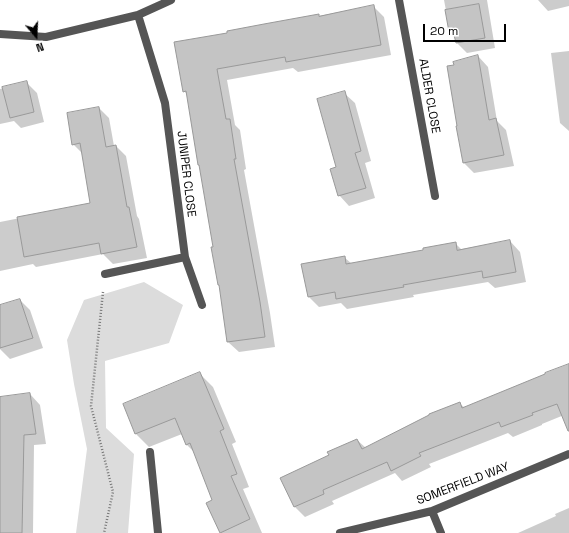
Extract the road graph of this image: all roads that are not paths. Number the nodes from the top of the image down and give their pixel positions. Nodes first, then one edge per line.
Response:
1 (171, 0) edge
2 (399, 0) edge
3 (138, 16) junction
4 (0, 34) edge
5 (435, 196) dead end
6 (185, 258) junction
7 (105, 274) road end
8 (202, 305) dead end
9 (150, 452) dead end
10 (569, 454) edge
11 (432, 511) junction
12 (158, 533) edge
13 (340, 533) edge
14 (442, 533) edge

1 - 3 street
2 - 5 street, ALDER CLOSE
3 - 4 street
3 - 6 street, JUNIPER CLOSE
6 - 7 street
6 - 8 street, JUNIPER CLOSE
9 - 12 street
10 - 11 street, SOMERFIELD WAY
11 - 13 street, SOMERFIELD WAY
11 - 14 street

